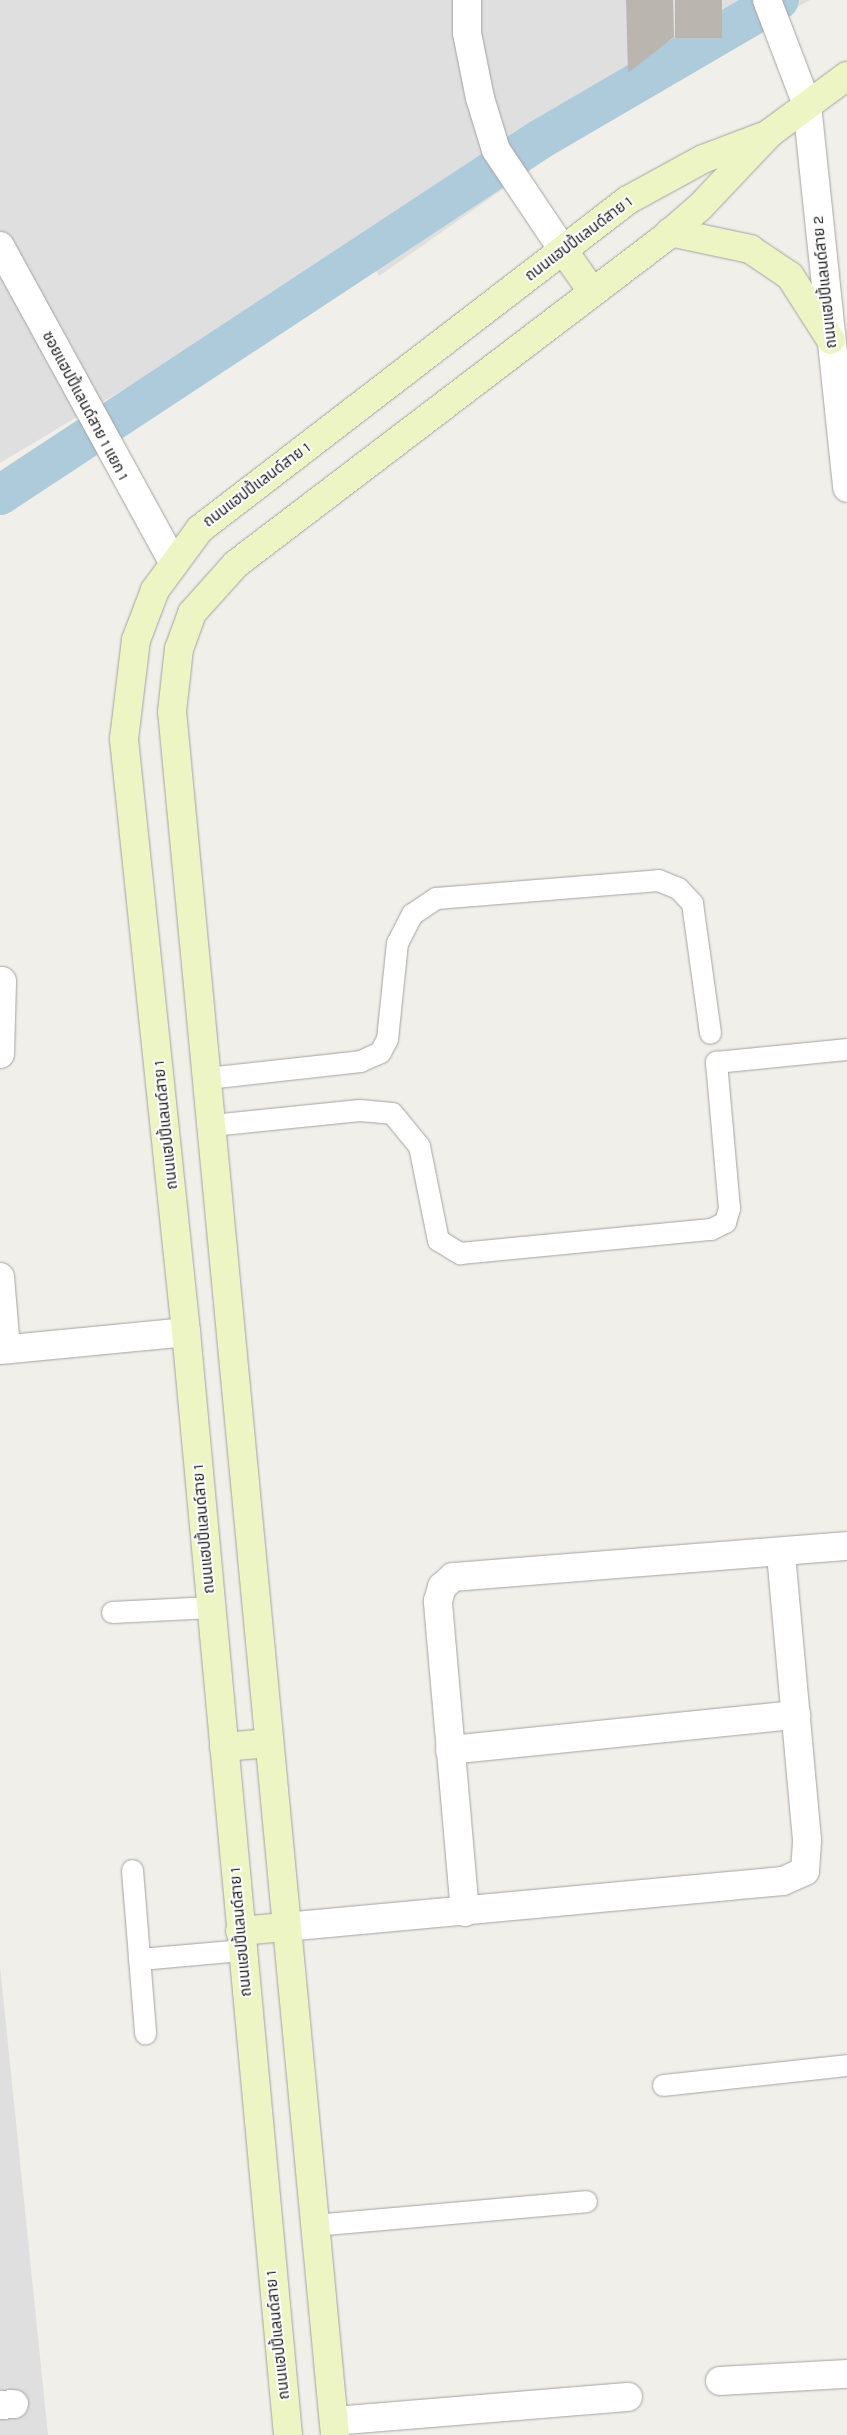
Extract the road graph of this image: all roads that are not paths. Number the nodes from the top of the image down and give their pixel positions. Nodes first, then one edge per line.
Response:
1 (467, 0) edge
2 (767, 0) edge
3 (847, 76) edge
4 (807, 105) junction
5 (770, 133) junction
6 (670, 232) junction
7 (0, 246) edge
8 (563, 250) junction
9 (592, 290) junction
10 (831, 340) junction
11 (847, 488) edge
12 (174, 564) junction
13 (202, 601) junction
14 (2, 981) dead end
15 (710, 1033) dead end
16 (847, 1049) edge
17 (0, 1054) edge
18 (207, 1078) junction
19 (212, 1125) junction
20 (0, 1277) edge
21 (186, 1332) junction
22 (3, 1349) edge
23 (847, 1546) edge
24 (781, 1552) junction
25 (211, 1606) junction
26 (112, 1612) dead end
27 (796, 1715) junction
28 (268, 1743) junction
29 (224, 1746) junction
30 (450, 1750) junction
31 (132, 1870) dead end
32 (465, 1912) junction
33 (285, 1927) junction
34 (241, 1941) junction
35 (139, 1959) junction
36 (145, 2033) dead end
37 (847, 2065) edge
38 (663, 2085) dead end
39 (586, 2201) dead end
40 (313, 2225) junction
41 (847, 2374) edge
42 (720, 2381) dead end
43 (628, 2397) dead end
44 (334, 2428) edge
45 (288, 2435) edge

1 - 8 street
2 - 4 street, ถนนแฮปปี้แลนด์สาย 2
3 - 4 street, ถนนแฮปปี้แลนด์สาย 1
4 - 5 street, ถนนแฮปปี้แลนด์สาย 1
4 - 10 street, ถนนแฮปปี้แลนด์สาย 2
5 - 6 street, ถนนแฮปปี้แลนด์สาย 1
5 - 8 street, ถนนแฮปปี้แลนด์สาย 1
6 - 9 street, ถนนแฮปปี้แลนด์สาย 1
6 - 10 street
7 - 12 street, ซอยแฮปปี้แลนด์สาย 1 แยก 1
8 - 9 street
8 - 12 street, ถนนแฮปปี้แลนด์สาย 1
9 - 13 street, ถนนแฮปปี้แลนด์สาย 1
10 - 11 street, ถนนแฮปปี้แลนด์สาย 2
12 - 13 street
12 - 21 street, ถนนแฮปปี้แลนด์สาย 1
13 - 18 street, ถนนแฮปปี้แลนด์สาย 1
14 - 17 street
15 - 18 lane
16 - 19 lane
18 - 19 street, ถนนแฮปปี้แลนด์สาย 1
19 - 28 street, ถนนแฮปปี้แลนด์สาย 1
20 - 22 street
21 - 22 street
21 - 25 street, ถนนแฮปปี้แลนด์สาย 1
23 - 24 street
24 - 27 street
24 - 30 street
25 - 26 lane
25 - 29 street, ถนนแฮปปี้แลนด์สาย 1
27 - 30 street
27 - 32 street
28 - 29 street
28 - 33 street, ถนนแฮปปี้แลนด์สาย 1
29 - 34 street, ถนนแฮปปี้แลนด์สาย 1
30 - 32 street
31 - 35 lane
32 - 33 street
33 - 34 street
33 - 40 street, ถนนแฮปปี้แลนด์สาย 1
34 - 35 lane
34 - 45 street, ถนนแฮปปี้แลนด์สาย 1
35 - 36 lane
37 - 38 lane
39 - 40 lane
40 - 44 street, ถนนแฮปปี้แลนด์สาย 1
41 - 42 street
43 - 44 street

